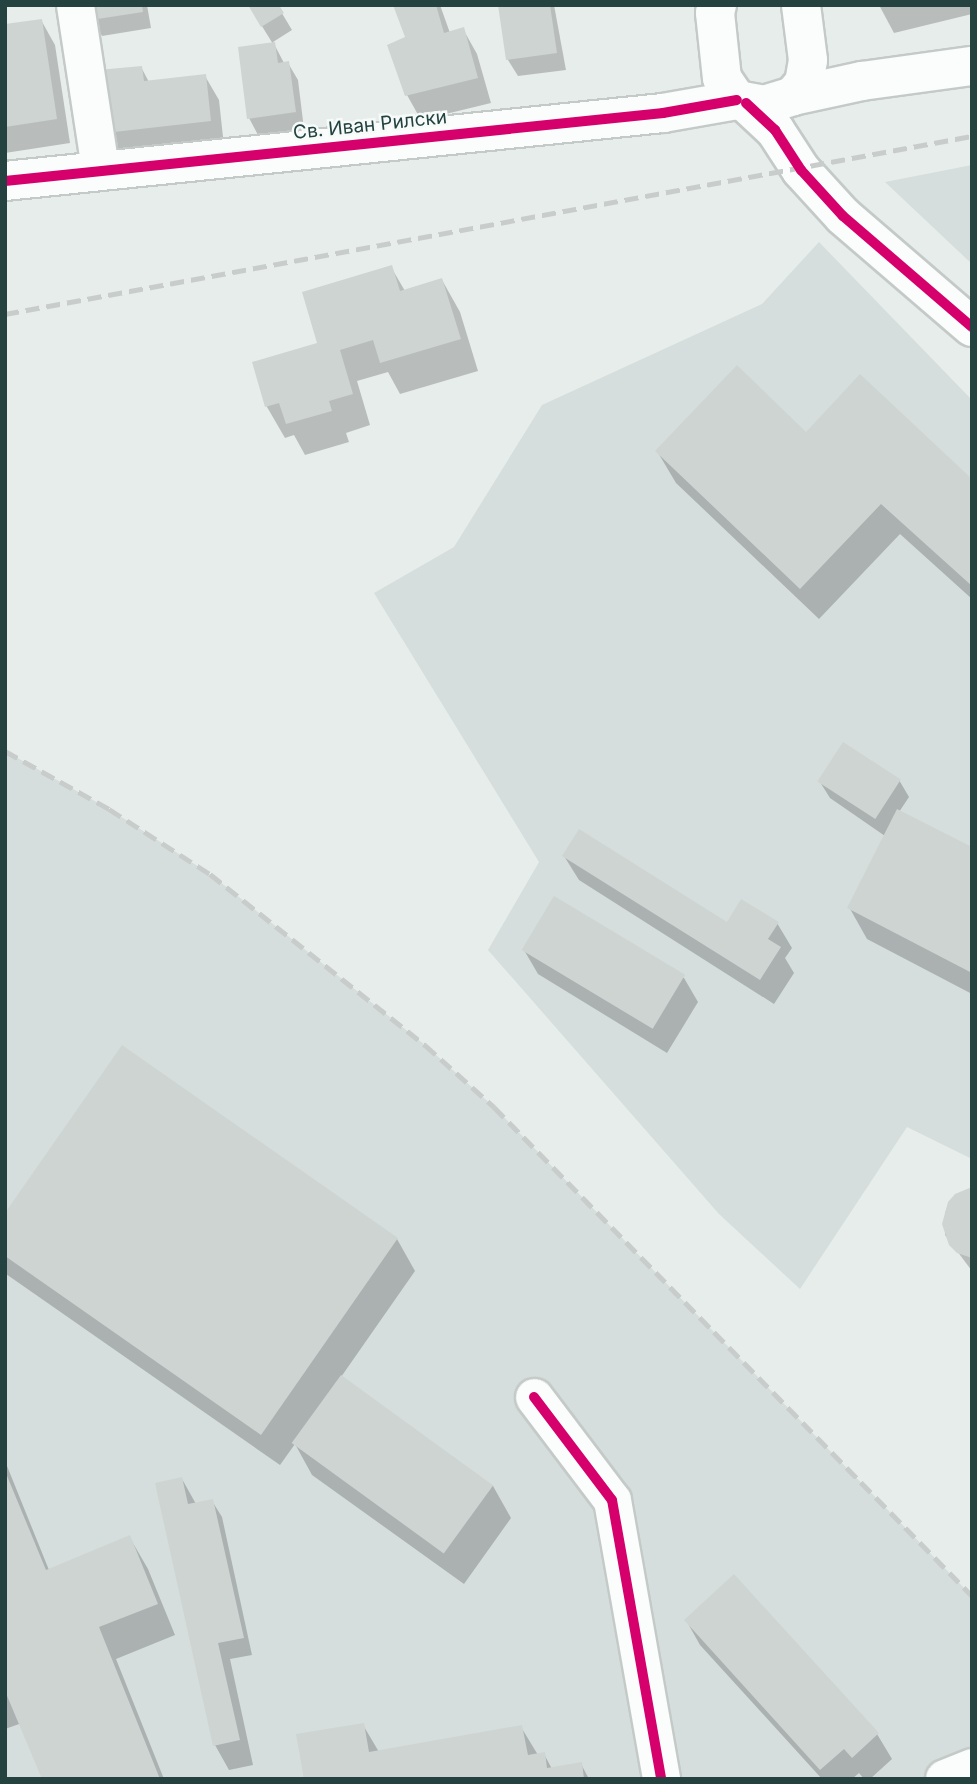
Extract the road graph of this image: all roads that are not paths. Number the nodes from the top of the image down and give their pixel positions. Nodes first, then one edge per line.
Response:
1 (75, 5) edge
2 (801, 5) edge
3 (715, 8) edge
4 (808, 60) junction
5 (720, 66) junction
6 (972, 66) edge
7 (862, 81) junction
8 (788, 98) junction
9 (741, 101) junction
10 (663, 113) junction
11 (787, 144) junction
12 (100, 169) junction
13 (5, 181) edge
14 (972, 327) edge
15 (534, 1396) dead end
16 (660, 1779) edge

1 - 12 street
2 - 4 street
3 - 5 street
4 - 7 street
4 - 8 street
5 - 9 street
5 - 10 street, Св. Иван Рилски
6 - 7 street
7 - 8 street
8 - 9 street, Св. Иван Рилски
8 - 11 street
9 - 10 street, Св. Иван Рилски
9 - 11 street
10 - 12 street, Св. Иван Рилски
11 - 14 street
12 - 13 street, Св. Иван Рилски
15 - 16 street

